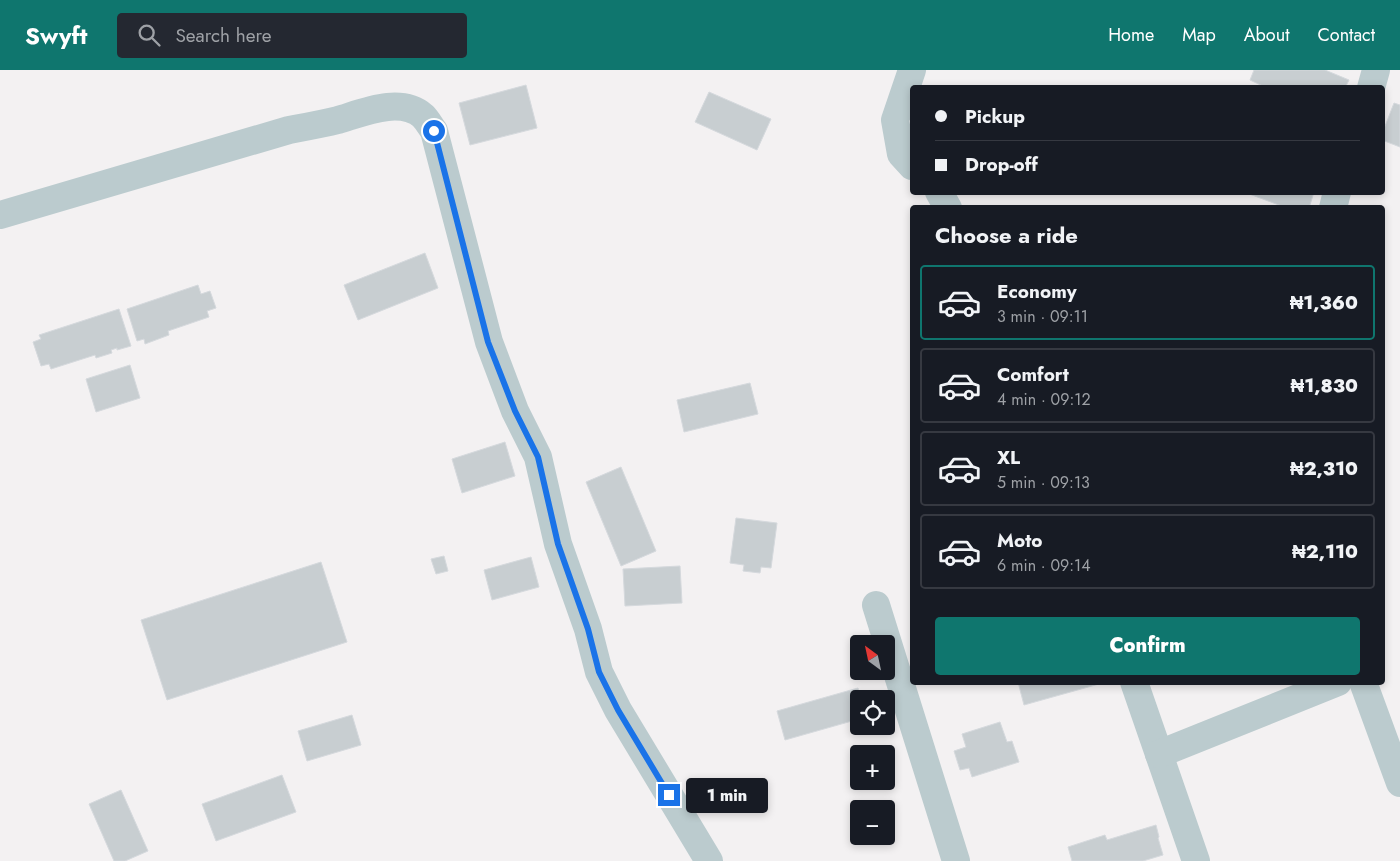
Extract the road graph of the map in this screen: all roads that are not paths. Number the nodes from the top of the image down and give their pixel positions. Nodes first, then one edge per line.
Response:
1 (912, 70) edge
2 (1376, 70) edge
3 (1372, 85) edge
4 (910, 164) edge
5 (0, 214) edge
6 (876, 605) dead end
7 (1135, 685) edge
8 (1331, 685) edge
9 (1364, 685) edge
10 (1159, 754) junction
11 (1400, 783) edge
12 (709, 861) edge
13 (956, 861) edge
14 (1196, 861) edge

1 - 4 street
2 - 3 street
5 - 12 street
6 - 13 street
7 - 10 street
8 - 10 street
9 - 11 street
10 - 14 street

